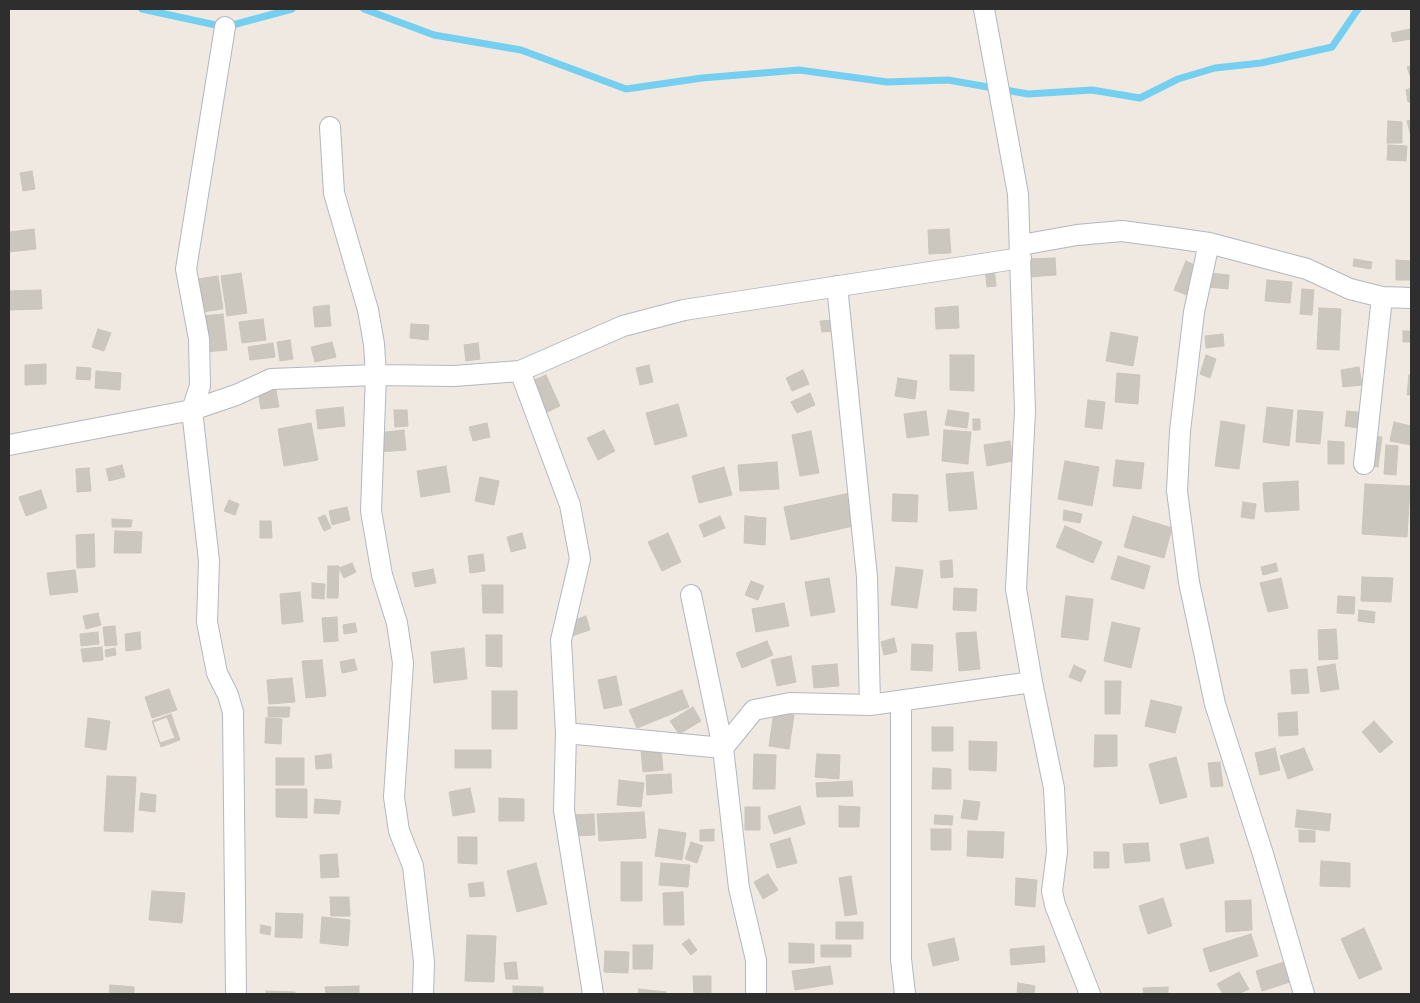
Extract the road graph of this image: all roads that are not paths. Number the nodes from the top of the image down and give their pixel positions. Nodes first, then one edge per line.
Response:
1 (985, 16) edge
2 (225, 27) dead end
3 (330, 127) dead end
4 (1209, 243) junction
5 (1021, 252) junction
6 (837, 286) junction
7 (1382, 296) junction
8 (1411, 298) edge
9 (520, 371) junction
10 (376, 375) junction
11 (192, 410) junction
12 (9, 445) edge
13 (1364, 464) dead end
14 (691, 595) dead end
15 (1032, 682) junction
16 (901, 702) junction
17 (870, 705) junction
18 (566, 733) junction
19 (723, 748) junction
20 (236, 994) edge
21 (424, 994) edge
22 (593, 994) edge
23 (756, 994) edge
24 (905, 994) edge
25 (1090, 994) edge
26 (1304, 994) edge

1 - 5 street
2 - 11 street
3 - 10 street
4 - 5 street
4 - 7 street
4 - 26 street
5 - 6 street
5 - 15 street
6 - 9 street
6 - 17 street
7 - 8 street
7 - 13 street
9 - 10 street
9 - 18 street
10 - 11 street
10 - 21 street
11 - 12 street
11 - 20 street
14 - 19 street
15 - 16 street
15 - 25 street
16 - 17 street
16 - 24 street
17 - 19 street
18 - 19 street
18 - 22 street
19 - 23 street

